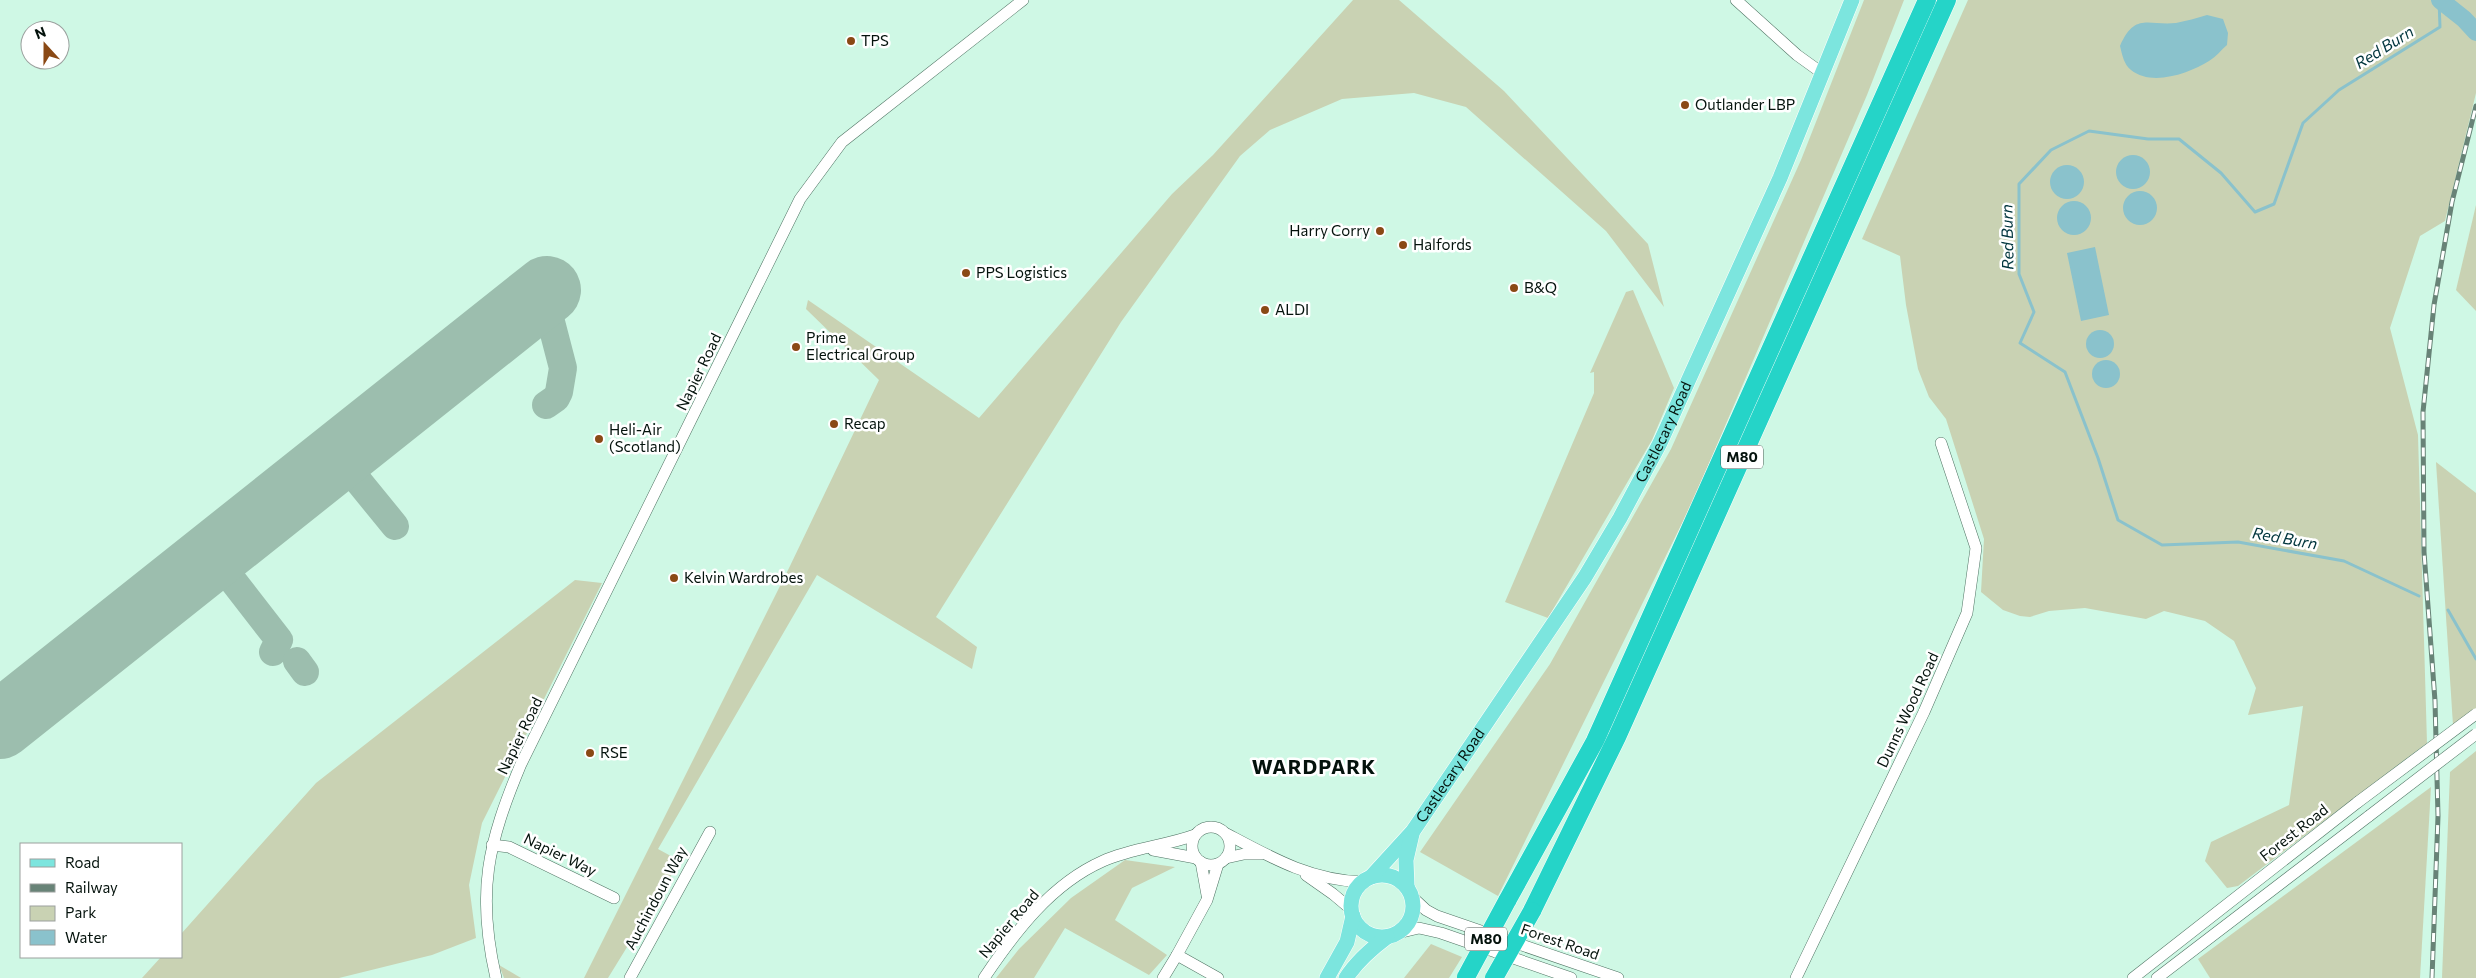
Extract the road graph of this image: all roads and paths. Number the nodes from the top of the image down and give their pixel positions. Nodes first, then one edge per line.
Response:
1 (1023, 0) edge
2 (1736, 0) edge
3 (1852, 0) edge
4 (1927, 0) edge
5 (1947, 0) edge
6 (1822, 73) junction
7 (1941, 443) dead end
8 (2476, 714) edge
9 (2476, 734) edge
10 (1413, 831) junction
11 (710, 832) dead end
12 (1227, 834) junction
13 (1195, 835) junction
14 (492, 845) junction
15 (1137, 851) junction
16 (1263, 854) junction
17 (1199, 860) junction
18 (1222, 861) junction
19 (1299, 870) junction
20 (1367, 879) junction
21 (1410, 892) junction
22 (614, 898) dead end
23 (1207, 900) junction
24 (1352, 913) junction
25 (1393, 935) junction
26 (1177, 955) junction
27 (1465, 977) edge
28 (496, 978) edge
29 (630, 978) edge
30 (984, 978) edge
31 (1163, 978) edge
32 (1218, 978) edge
33 (1326, 978) edge
34 (1346, 978) edge
35 (1494, 978) edge
36 (1571, 978) edge
37 (1618, 978) edge
38 (1796, 978) edge
39 (2133, 978) edge
40 (2157, 978) edge

1 - 14 street, Napier Road
2 - 6 street
3 - 6 main road, Castlecary Road
4 - 27 highway, M80, bridge
5 - 35 highway, M80, bridge
6 - 10 main road, Castlecary Road
7 - 38 street, Dunns Wood Road
8 - 39 street, Forest Road, bridge
9 - 40 street, bridge
10 - 20 main road, Castlecary Road
10 - 21 main road, Castlecary Road
11 - 29 street, Auchindoun Way
12 - 13 street
12 - 16 street
12 - 18 street
13 - 15 street, Napier Road
13 - 17 street
14 - 22 street, Napier Way
14 - 28 street, Napier Road
15 - 17 street, Napier Road
15 - 30 street, Napier Road
16 - 18 street
16 - 19 street
17 - 18 street
17 - 23 street
18 - 23 street
19 - 20 street
19 - 24 street
20 - 21 main road
20 - 24 main road
21 - 25 main road
21 - 37 street, Forest Road
23 - 26 street
24 - 25 main road
24 - 33 main road
25 - 34 main road
25 - 36 street, Forest Road
26 - 31 street
26 - 32 street

